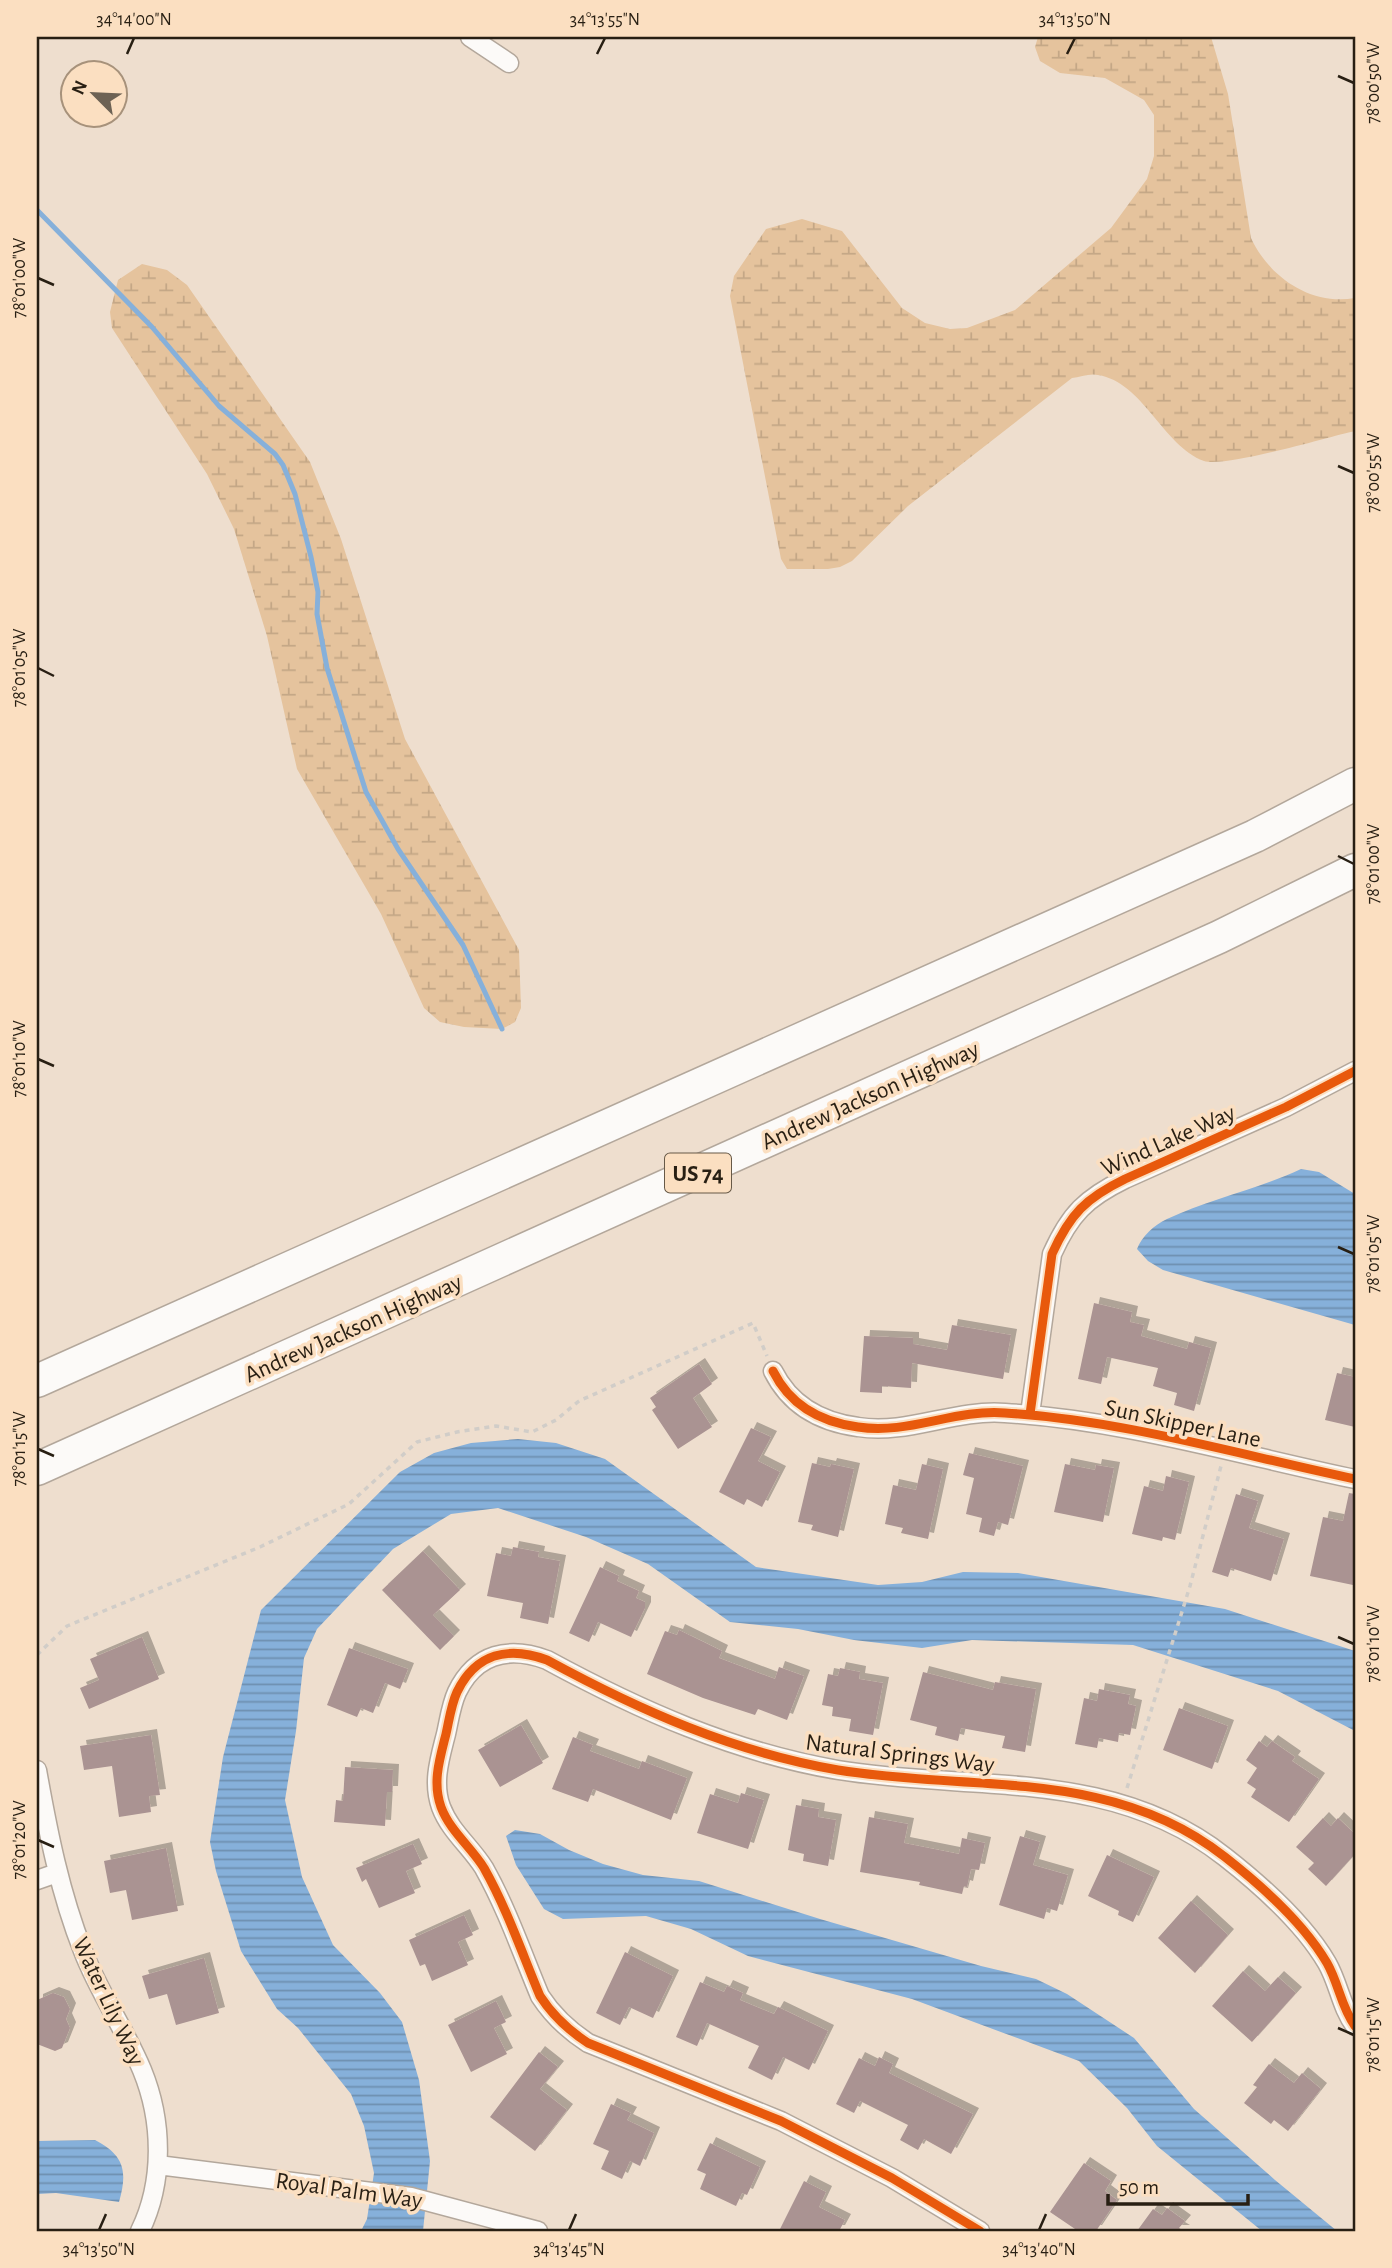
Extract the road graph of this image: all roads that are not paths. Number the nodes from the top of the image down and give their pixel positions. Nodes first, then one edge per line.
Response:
1 (470, 37) edge
2 (509, 63) dead end
3 (1355, 784) edge
4 (1355, 870) edge
5 (1355, 1071) edge
6 (773, 1371) road end
7 (37, 1381) edge
8 (1030, 1414) junction
9 (37, 1469) edge
10 (1355, 1479) edge
11 (37, 1770) edge
12 (57, 1873) junction
13 (37, 1880) edge
14 (1355, 2026) edge
15 (158, 2165) junction
16 (140, 2231) edge
17 (538, 2231) edge
18 (980, 2231) edge

1 - 2 street
3 - 7 highway
4 - 9 highway, Andrew Jackson Highway / US 74
5 - 8 street, Wind Lake Way
6 - 8 street, Sun Skipper Lane
8 - 10 street, Sun Skipper Lane
11 - 12 street, Water Lily Way
12 - 13 street
12 - 15 street, Water Lily Way
14 - 18 street, Natural Springs Way
15 - 16 street, Water Lily Way
15 - 17 street, Royal Palm Way

